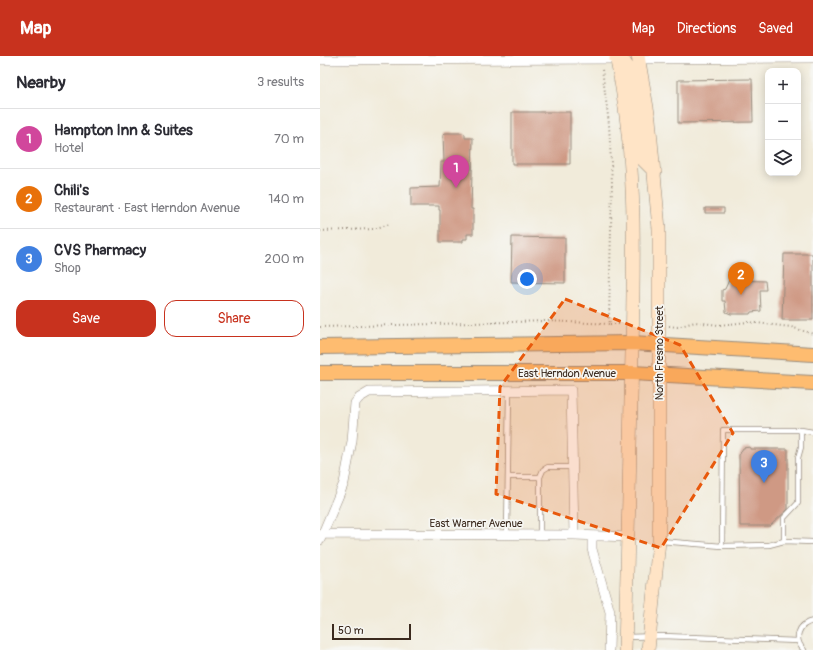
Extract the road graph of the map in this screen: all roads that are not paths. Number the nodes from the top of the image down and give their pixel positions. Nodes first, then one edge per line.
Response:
1 (636, 57) edge
2 (616, 58) edge
3 (813, 58) edge
4 (320, 60) edge
5 (655, 172) junction
6 (632, 344) junction
7 (658, 345) junction
8 (320, 347) edge
9 (813, 354) edge
10 (320, 373) edge
11 (632, 373) junction
12 (659, 374) junction
13 (813, 383) edge
14 (509, 390) junction
15 (801, 430) junction
16 (813, 432) edge
17 (572, 467) junction
18 (508, 477) junction
19 (540, 477) junction
20 (540, 535) junction
21 (574, 535) junction
22 (508, 536) junction
23 (592, 536) junction
24 (322, 537) edge
25 (629, 537) junction
26 (659, 541) junction
27 (784, 541) junction
28 (813, 542) edge
29 (722, 546) junction
30 (813, 621) edge
31 (650, 636) junction
32 (798, 641) junction
33 (625, 644) edge
34 (609, 650) edge
35 (648, 650) edge
36 (804, 650) edge

1 - 3 street
1 - 5 main road, North Fresno Street
2 - 4 street
2 - 5 main road
2 - 6 main road
5 - 7 main road, North Fresno Street
6 - 7 main road
6 - 8 main road
6 - 11 main road
7 - 9 main road
7 - 12 main road, North Fresno Street
10 - 11 main road, East Herndon Avenue
11 - 12 main road, East Herndon Avenue
11 - 25 main road
12 - 13 main road, East Herndon Avenue
12 - 26 main road, North Fresno Street
14 - 17 street
14 - 18 lane
14 - 24 street
15 - 16 lane
15 - 27 lane
15 - 29 lane
17 - 19 lane
17 - 21 street
18 - 19 lane
18 - 22 lane
19 - 20 lane
20 - 21 street, East Warner Avenue
20 - 22 street, East Warner Avenue
21 - 23 street, East Warner Avenue
22 - 24 street, East Warner Avenue
23 - 25 street, East Warner Avenue
23 - 34 street
25 - 33 main road
26 - 29 lane
26 - 31 main road, North Fresno Street
27 - 28 lane
27 - 29 lane
30 - 32 lane
31 - 32 lane
31 - 33 lane
31 - 35 main road, North Fresno Street
32 - 36 lane

